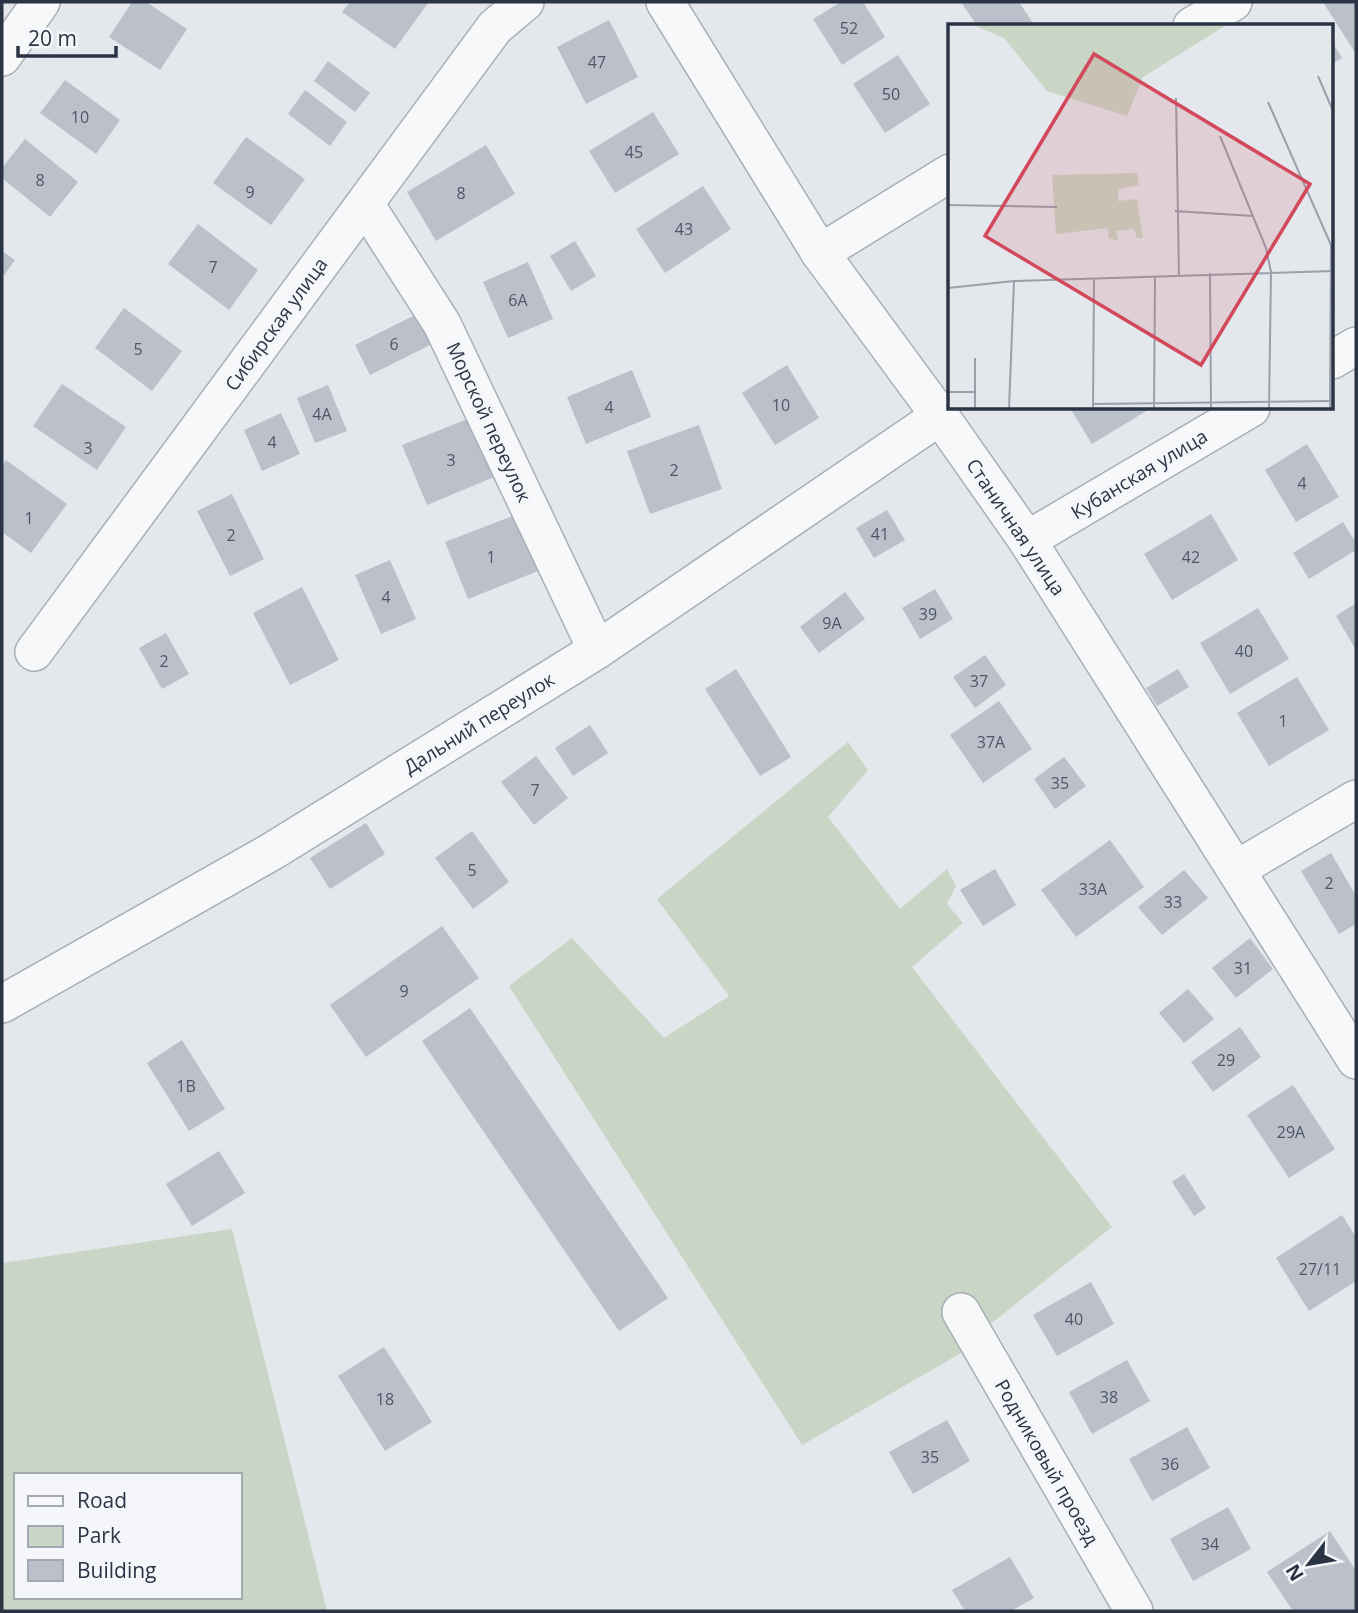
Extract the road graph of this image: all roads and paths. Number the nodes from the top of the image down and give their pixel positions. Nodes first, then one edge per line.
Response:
1 (41, 2) edge
2 (525, 2) edge
3 (665, 2) edge
4 (1233, 2) edge
5 (1195, 24) edge
6 (2, 57) edge
7 (948, 174) edge
8 (365, 204) junction
9 (820, 253) junction
10 (1356, 346) edge
11 (1334, 359) edge
12 (1248, 410) edge
13 (940, 416) junction
14 (1027, 540) junction
15 (597, 649) junction
16 (34, 652) dead end
17 (1356, 799) edge
18 (1237, 869) junction
19 (2, 1004) edge
20 (1356, 1060) edge
21 (961, 1312) dead end
22 (1134, 1611) edge

1 - 6 street
2 - 8 street, Сибирская улица
3 - 9 street, Станичная улица
4 - 5 street
7 - 9 street
8 - 15 street, Морской переулок
8 - 16 street, Сибирская улица
9 - 13 street, Станичная улица
10 - 11 street
12 - 14 street, Кубанская улица
13 - 14 street, Станичная улица
13 - 15 street, Дальний переулок
14 - 18 street, Станичная улица
15 - 19 street, Дальний переулок
17 - 18 street
18 - 20 street, Станичная улица
21 - 22 street, Родниковый проезд

